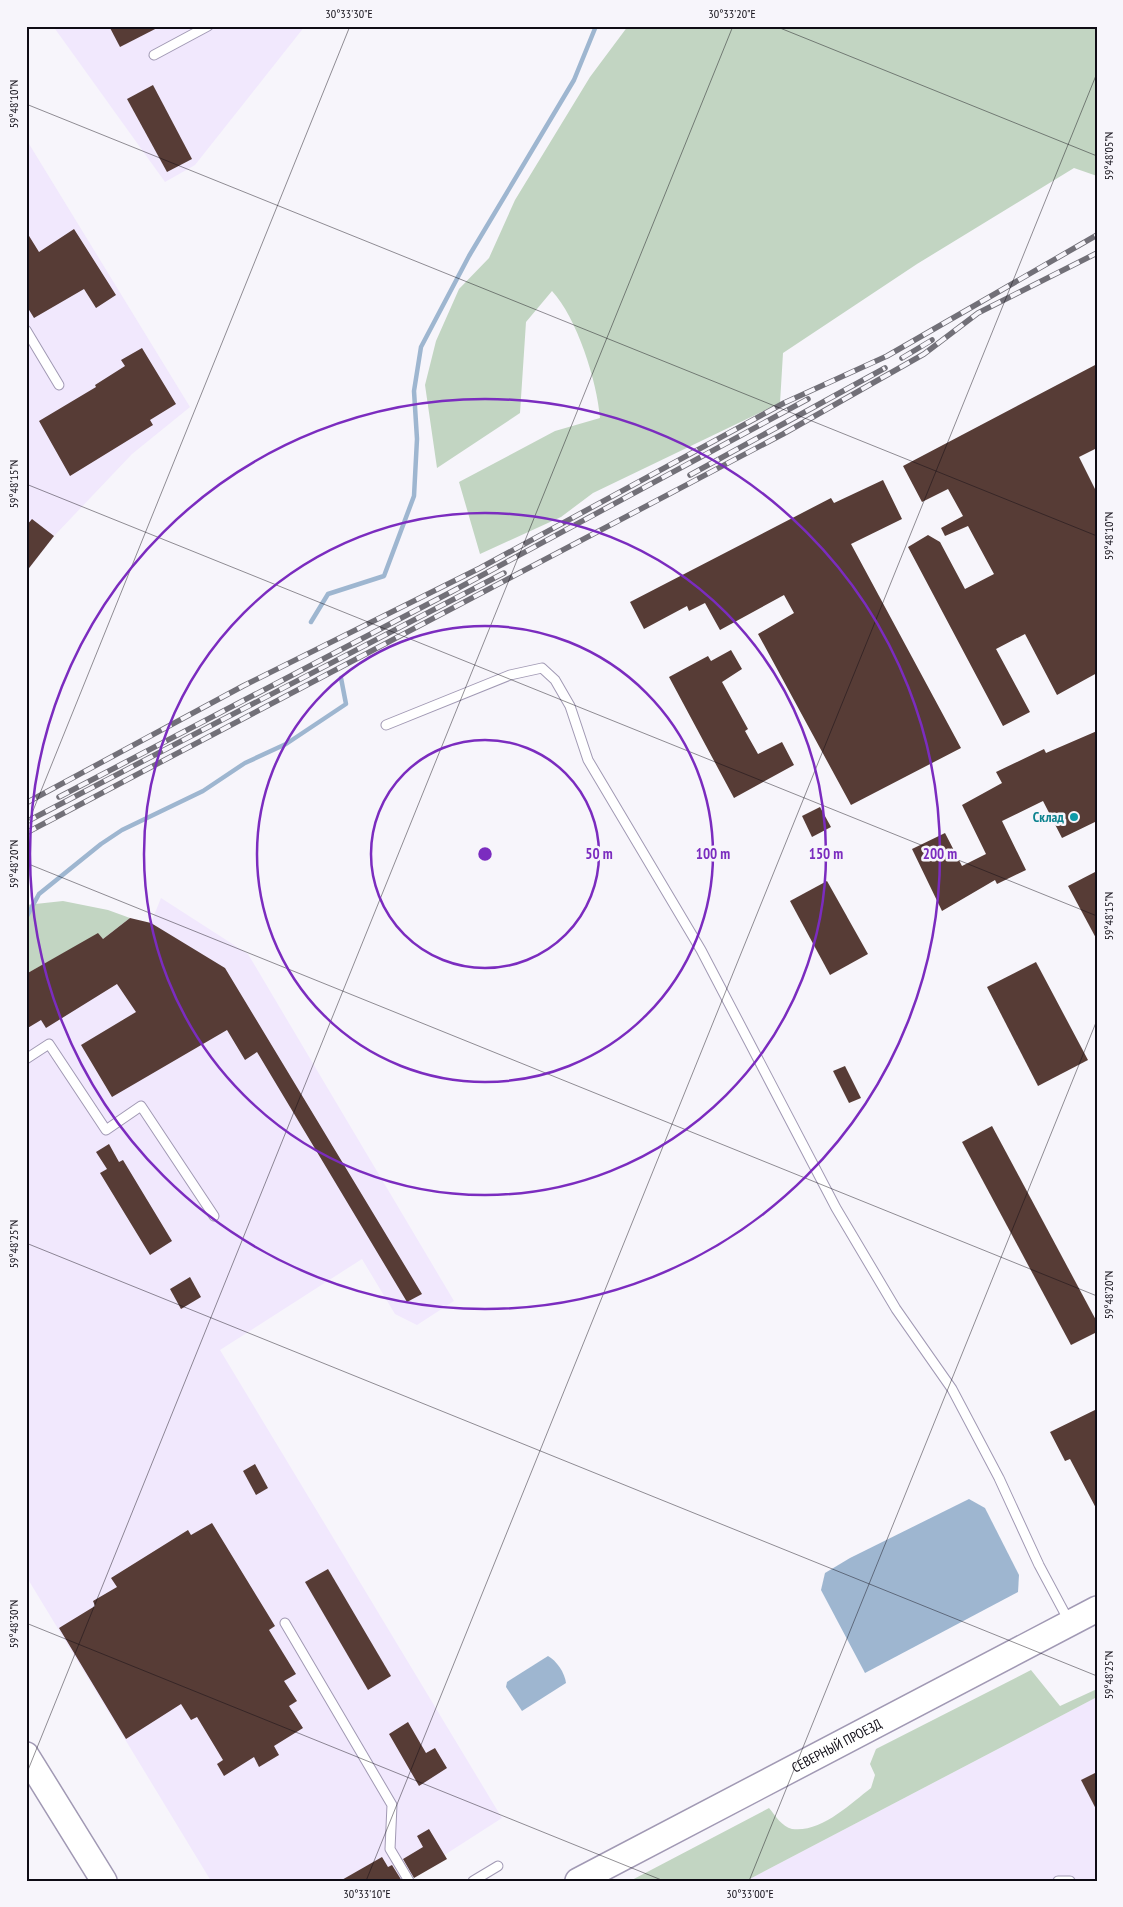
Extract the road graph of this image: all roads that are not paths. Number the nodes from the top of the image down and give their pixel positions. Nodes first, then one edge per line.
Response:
1 (208, 26) edge
2 (154, 55) dead end
3 (26, 330) edge
4 (59, 385) dead end
5 (386, 725) dead end
6 (26, 1059) edge
7 (214, 1216) dead end
8 (1097, 1609) edge
9 (285, 1623) dead end
10 (1070, 1623) junction
11 (26, 1755) edge
12 (498, 1866) dead end
13 (104, 1881) edge
14 (409, 1881) edge
15 (473, 1881) edge
16 (578, 1881) edge
17 (1058, 1881) edge
18 (1070, 1881) edge

1 - 2 lane
3 - 4 lane
5 - 10 lane
6 - 7 lane
8 - 10 street, СЕВЕРНЫЙ ПРОЕЗД
9 - 14 lane
10 - 16 street, СЕВЕРНЫЙ ПРОЕЗД
11 - 13 street
12 - 15 lane
17 - 18 lane

